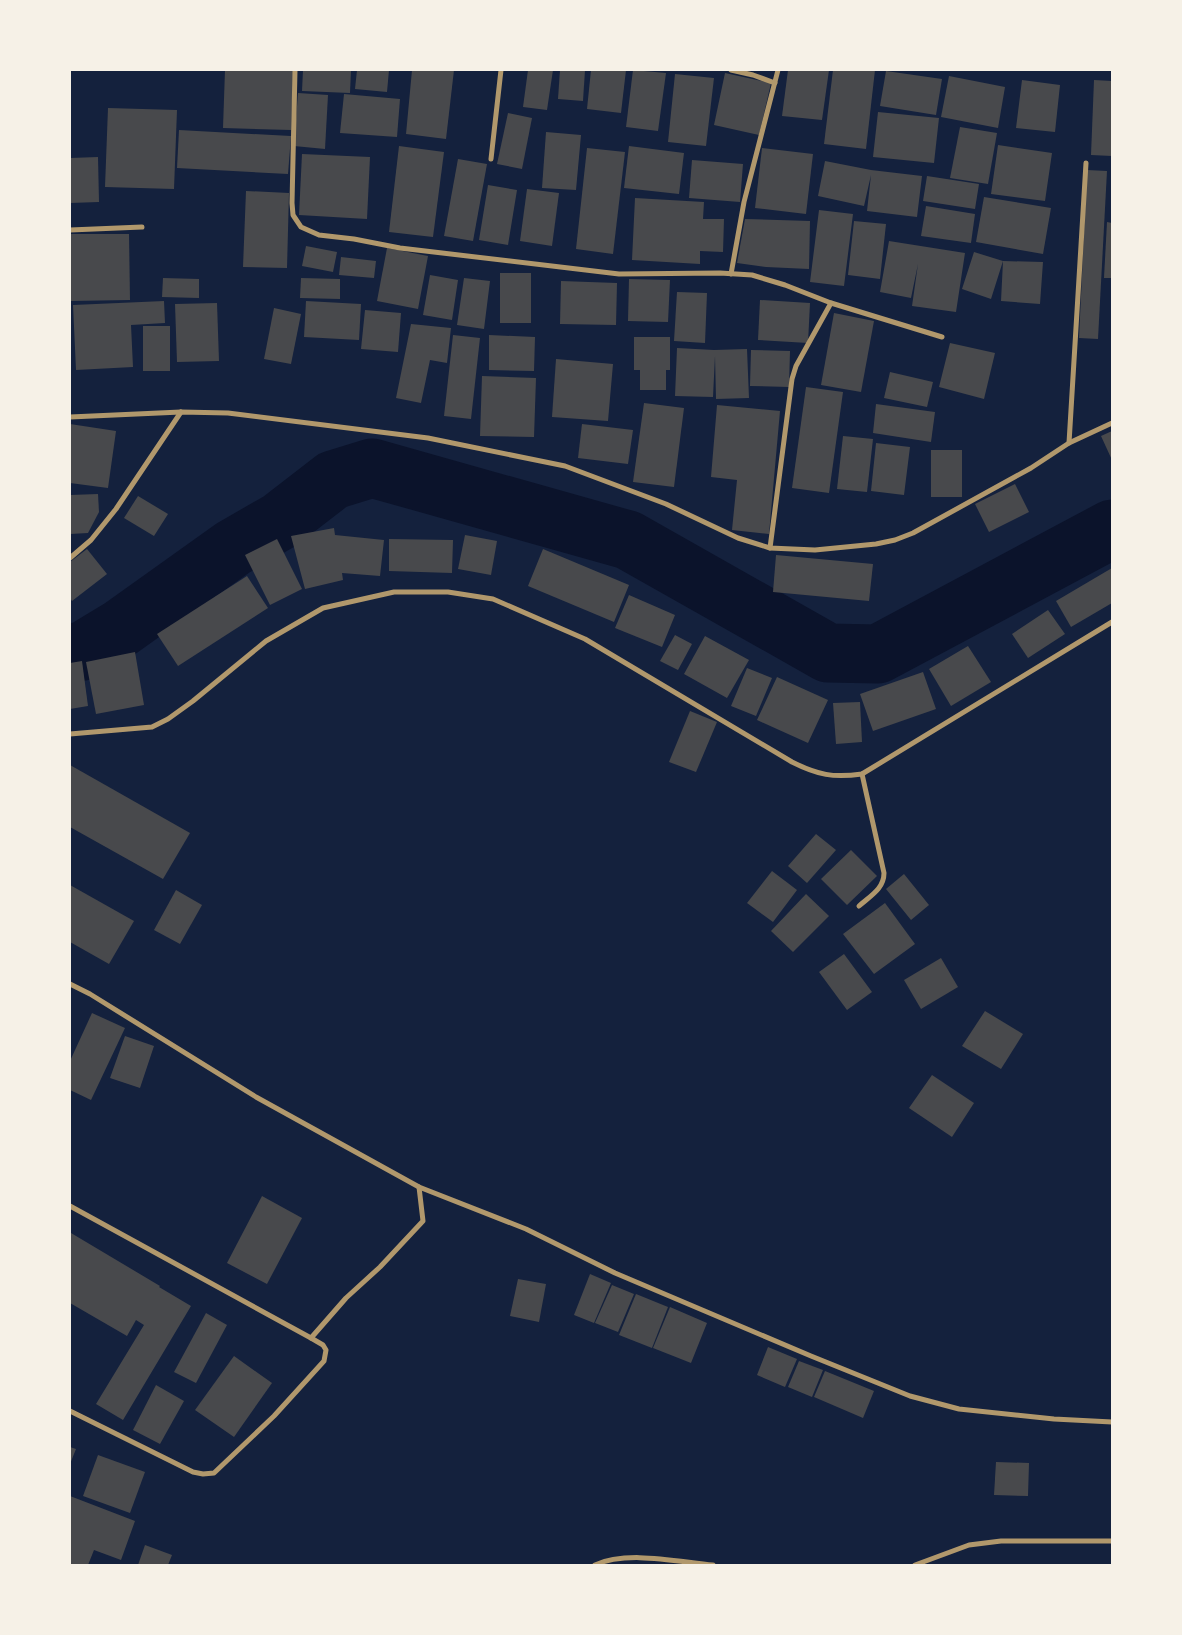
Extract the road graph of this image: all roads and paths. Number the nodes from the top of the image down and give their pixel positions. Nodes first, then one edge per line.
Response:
1 (296, 70) edge
2 (501, 70) edge
3 (731, 70) edge
4 (778, 70) edge
5 (775, 83) junction
6 (491, 160) dead end
7 (1086, 163) dead end
8 (142, 227) dead end
9 (70, 230) edge
10 (731, 274) junction
11 (831, 303) junction
12 (942, 337) dead end
13 (181, 412) junction
14 (70, 417) edge
15 (1112, 423) edge
16 (1068, 443) junction
17 (770, 548) junction
18 (70, 558) edge
19 (1112, 622) edge
20 (70, 734) edge
21 (862, 774) junction
22 (859, 906) dead end
23 (70, 984) edge
24 (419, 1187) junction
25 (70, 1206) edge
26 (311, 1338) junction
27 (70, 1411) edge
28 (1112, 1422) edge
29 (1112, 1541) edge
30 (595, 1565) edge
31 (713, 1565) edge
32 (915, 1565) edge

1 - 10 street
2 - 6 street
3 - 5 street
4 - 5 street
5 - 10 street
7 - 16 street
8 - 9 street
10 - 11 street
11 - 12 street
11 - 17 street
13 - 14 street
13 - 17 street
13 - 18 street
15 - 16 street
16 - 17 street
19 - 21 street
20 - 21 street
21 - 22 street
23 - 24 street
24 - 26 street
24 - 28 street
25 - 26 street
26 - 27 street
29 - 32 street
30 - 31 street

